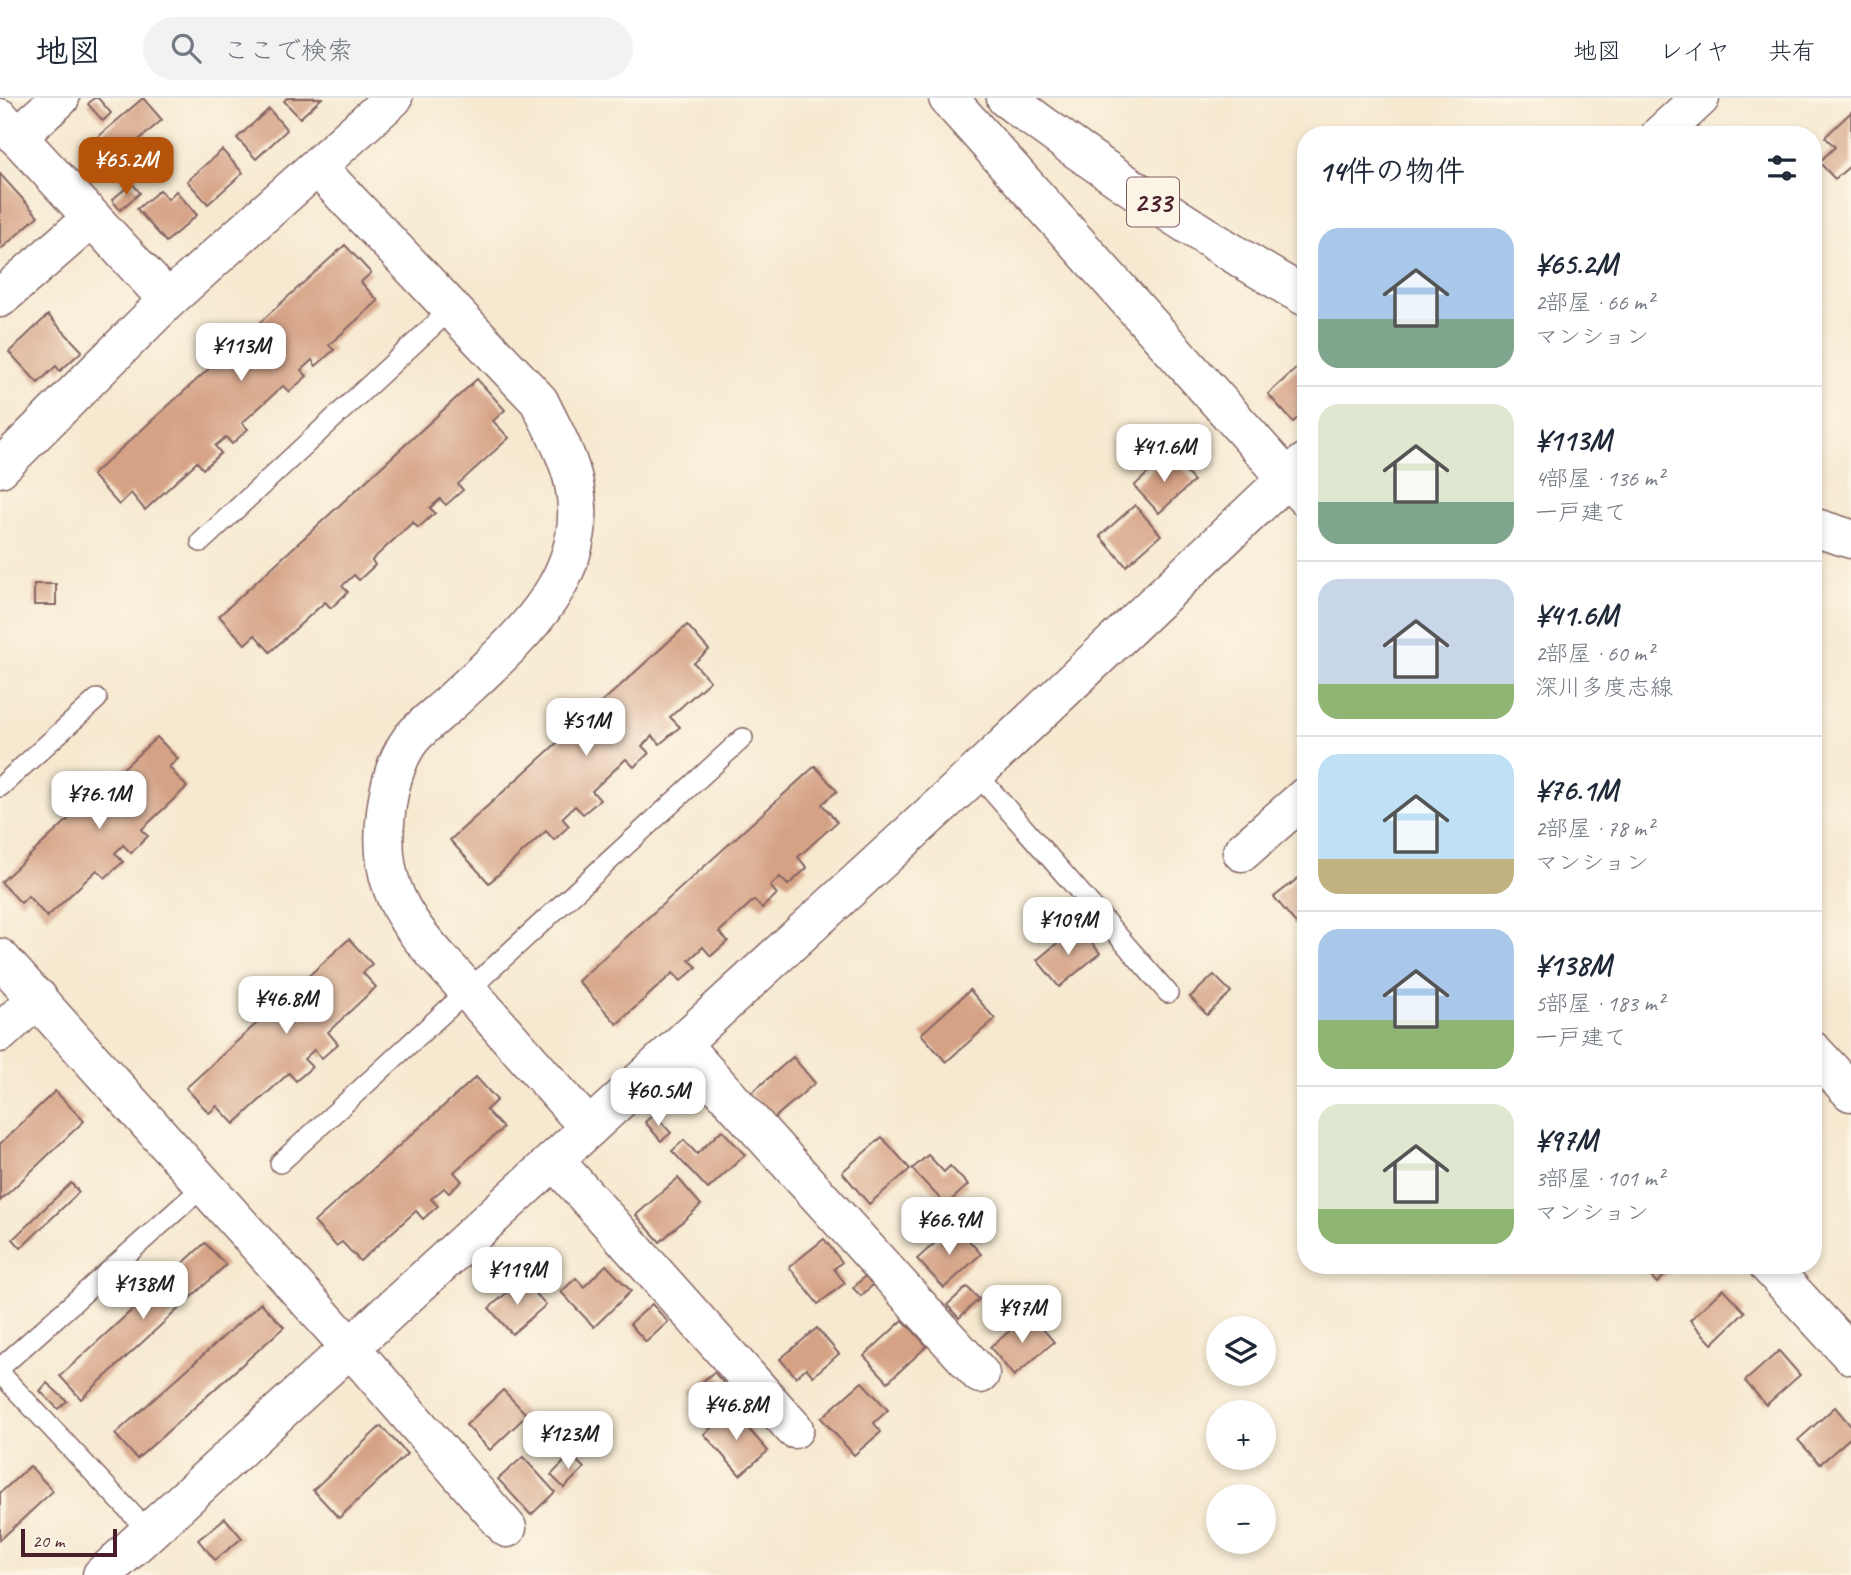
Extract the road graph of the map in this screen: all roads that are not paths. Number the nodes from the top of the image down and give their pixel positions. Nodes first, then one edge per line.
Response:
1 (60, 98) edge
2 (393, 98) edge
3 (948, 98) edge
4 (1006, 98) edge
5 (1700, 98) edge
6 (1670, 126) edge
7 (9, 127) edge
8 (317, 167) junction
9 (92, 218) junction
10 (1297, 292) edge
11 (0, 298) edge
12 (168, 300) junction
13 (451, 309) junction
14 (0, 468) edge
15 (1297, 478) edge
16 (1297, 482) edge
17 (1822, 530) edge
18 (1851, 539) edge
19 (201, 542) dead end
20 (97, 699) dead end
21 (743, 738) dead end
22 (976, 773) junction
23 (0, 787) edge
24 (1297, 804) edge
25 (1242, 852) dead end
26 (0, 958) edge
27 (468, 990) junction
28 (1168, 993) dead end
29 (38, 998) junction
30 (0, 1033) edge
31 (681, 1044) junction
32 (1822, 1061) edge
33 (1851, 1092) edge
34 (589, 1128) junction
35 (554, 1160) junction
36 (280, 1163) dead end
37 (205, 1185) junction
38 (1776, 1274) edge
39 (350, 1347) junction
40 (1851, 1354) edge
41 (0, 1371) edge
42 (980, 1374) dead end
43 (794, 1429) dead end
44 (507, 1528) dead end
45 (149, 1532) junction
46 (103, 1575) edge

1 - 7 main road
2 - 8 main road
3 - 15 main road
4 - 10 main road, 233
5 - 6 main road
7 - 9 main road
8 - 12 main road
8 - 13 main road
9 - 11 main road
9 - 12 main road
12 - 14 main road
13 - 19 lane
13 - 27 main road
16 - 22 main road
17 - 18 main road
20 - 23 lane
21 - 27 lane
22 - 28 lane
22 - 31 main road
24 - 25 main road
26 - 29 main road
27 - 34 main road
27 - 36 lane
29 - 30 main road
29 - 37 main road
31 - 34 main road
31 - 42 main road
32 - 33 main road
34 - 35 main road
35 - 39 main road
35 - 43 main road
37 - 39 main road
37 - 41 lane
38 - 40 main road
39 - 44 main road
39 - 45 main road
41 - 45 lane
45 - 46 main road

